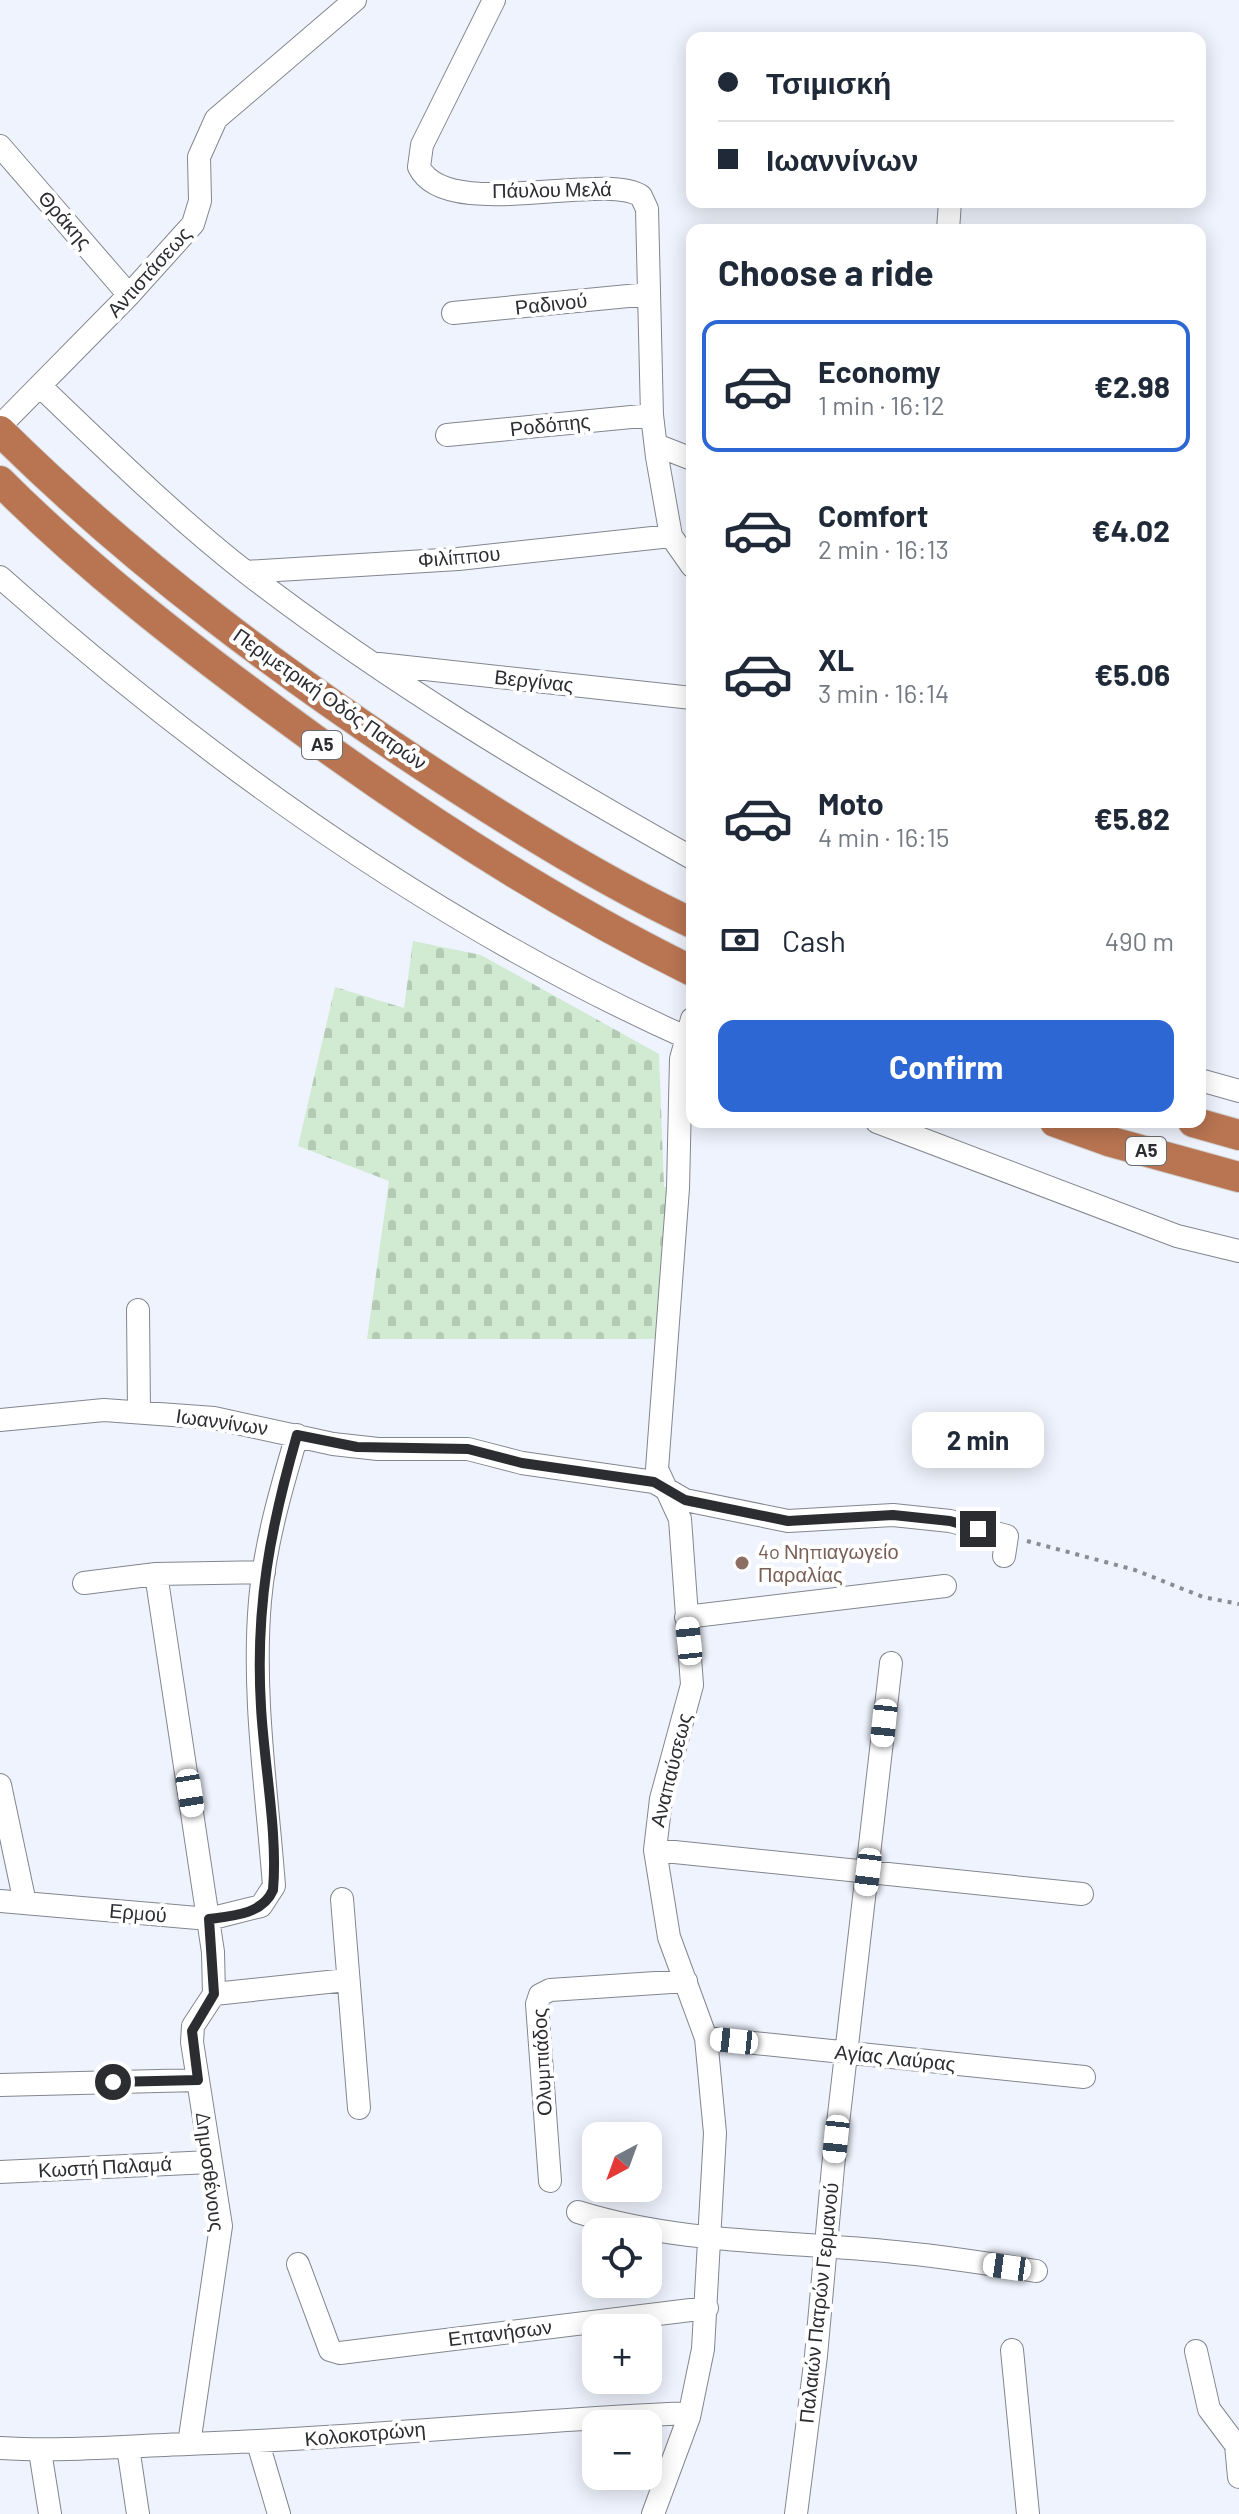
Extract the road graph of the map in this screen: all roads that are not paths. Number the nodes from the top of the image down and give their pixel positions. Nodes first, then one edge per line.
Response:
1 (355, 0) edge
2 (494, 0) edge
3 (0, 146) edge
4 (649, 294) junction
5 (129, 295) junction
6 (453, 313) dead end
7 (40, 386) junction
8 (652, 415) junction
9 (0, 429) edge
10 (447, 435) dead end
11 (656, 445) junction
12 (686, 457) edge
13 (2, 483) edge
14 (671, 536) junction
15 (686, 557) edge
16 (246, 572) junction
17 (0, 577) edge
18 (376, 664) junction
19 (686, 697) edge
20 (686, 855) edge
21 (683, 919) edge
22 (682, 966) edge
23 (686, 1030) edge
24 (686, 1044) edge
25 (1206, 1082) edge
26 (1239, 1091) edge
27 (1206, 1126) edge
28 (893, 1128) edge
29 (1075, 1128) edge
30 (1239, 1135) edge
31 (1239, 1177) edge
32 (1239, 1251) edge
33 (138, 1310) dead end
34 (139, 1412) junction
35 (0, 1420) edge
36 (297, 1435) junction
37 (667, 1490) junction
38 (1006, 1546) road end
39 (264, 1572) junction
40 (156, 1574) junction
41 (84, 1583) dead end
42 (945, 1586) dead end
43 (686, 1617) junction
44 (891, 1663) dead end
45 (0, 1785) edge
46 (655, 1850) junction
47 (868, 1872) junction
48 (1082, 1894) dead end
49 (342, 1899) dead end
50 (0, 1901) edge
51 (25, 1903) junction
52 (209, 1919) junction
53 (347, 1980) junction
54 (686, 1981) junction
55 (214, 1994) junction
56 (706, 2038) junction
57 (845, 2054) junction
58 (1084, 2077) dead end
59 (198, 2080) junction
60 (0, 2085) edge
61 (359, 2108) dead end
62 (210, 2162) junction
63 (0, 2172) edge
64 (550, 2181) dead end
65 (578, 2212) dead end
66 (708, 2236) junction
67 (824, 2247) junction
68 (298, 2264) dead end
69 (1036, 2271) dead end
70 (707, 2308) junction
71 (1012, 2350) dead end
72 (1196, 2351) dead end
73 (690, 2413) junction
74 (258, 2443) junction
75 (189, 2444) junction
76 (128, 2447) junction
77 (0, 2448) edge
78 (40, 2451) junction
79 (1239, 2477) edge
80 (50, 2514) edge
81 (138, 2514) edge
82 (279, 2514) edge
83 (653, 2514) edge
84 (796, 2514) edge
85 (1028, 2514) edge

1 - 5 street, Αντιστάσεως
2 - 4 street, Πάυλου Μελά
3 - 5 street, Θράκης
4 - 6 street, Ραδινού
4 - 8 street, Πάυλου Μελά
5 - 7 street, Αντιστάσεως
7 - 9 street, Αντιστάσεως
7 - 16 street
8 - 10 street, Ροδόπης
8 - 11 street, Πάυλου Μελά
9 - 21 highway, Περιμετρική Οδός Πατρών / Α5
11 - 12 street
11 - 14 street, Πάυλου Μελά
13 - 22 highway, Περιμετρική Οδός Πατρών / Α5
14 - 15 street, Πάυλου Μελά
14 - 16 street, Φιλίππου
16 - 18 street
17 - 23 street
18 - 19 street, Βεργίνας
18 - 20 street
24 - 37 street, Αναπαύσεως
25 - 26 street
27 - 30 highway
28 - 32 street
29 - 31 highway, Α5
33 - 34 street
34 - 35 street, Ιωαννίνων
34 - 36 street, Ιωαννίνων
36 - 37 street, Ιωαννίνων
36 - 39 street
37 - 38 street, Ιωαννίνων
37 - 43 street, Αναπαύσεως
39 - 40 street
39 - 52 street, Ερμού
40 - 41 street
40 - 52 street
42 - 43 street
43 - 46 street, Αναπαύσεως
44 - 47 street, Παλαιών Πατρών Γερμανού
45 - 51 street
46 - 47 street
46 - 54 street, Αναπαύσεως
47 - 48 street
47 - 57 street, Παλαιών Πατρών Γερμανού
49 - 53 street
50 - 51 street, Ερμού
51 - 52 street, Ερμού
52 - 55 street
53 - 55 street
53 - 61 street
54 - 56 street, Αναπαύσεως
54 - 64 street, Ολυμπιάδος
55 - 59 street, Δημοσθένους
56 - 57 street, Αγίας Λαύρας
56 - 66 street, Αναπαύσεως
57 - 58 street, Αγίας Λαύρας
57 - 67 street, Παλαιών Πατρών Γερμανού
59 - 60 street
59 - 62 street, Δημοσθένους
62 - 63 street, Κωστή Παλαμά
62 - 75 street, Δημοσθένους
65 - 66 street
66 - 67 street
66 - 70 street, Αναπαύσεως
67 - 69 street
67 - 84 street, Παλαιών Πατρών Γερμανού
68 - 70 street, Επτανήσων
70 - 73 street, Αναπαύσεως
71 - 85 street
72 - 79 street
73 - 74 street, Κολοκοτρώνη
73 - 83 street, Αναπαύσεως
74 - 75 street, Κολοκοτρώνη
74 - 82 street
75 - 76 street, Κολοκοτρώνη
76 - 78 street, Κολοκοτρώνη
76 - 81 street
77 - 78 street, Κολοκοτρώνη
78 - 80 street

